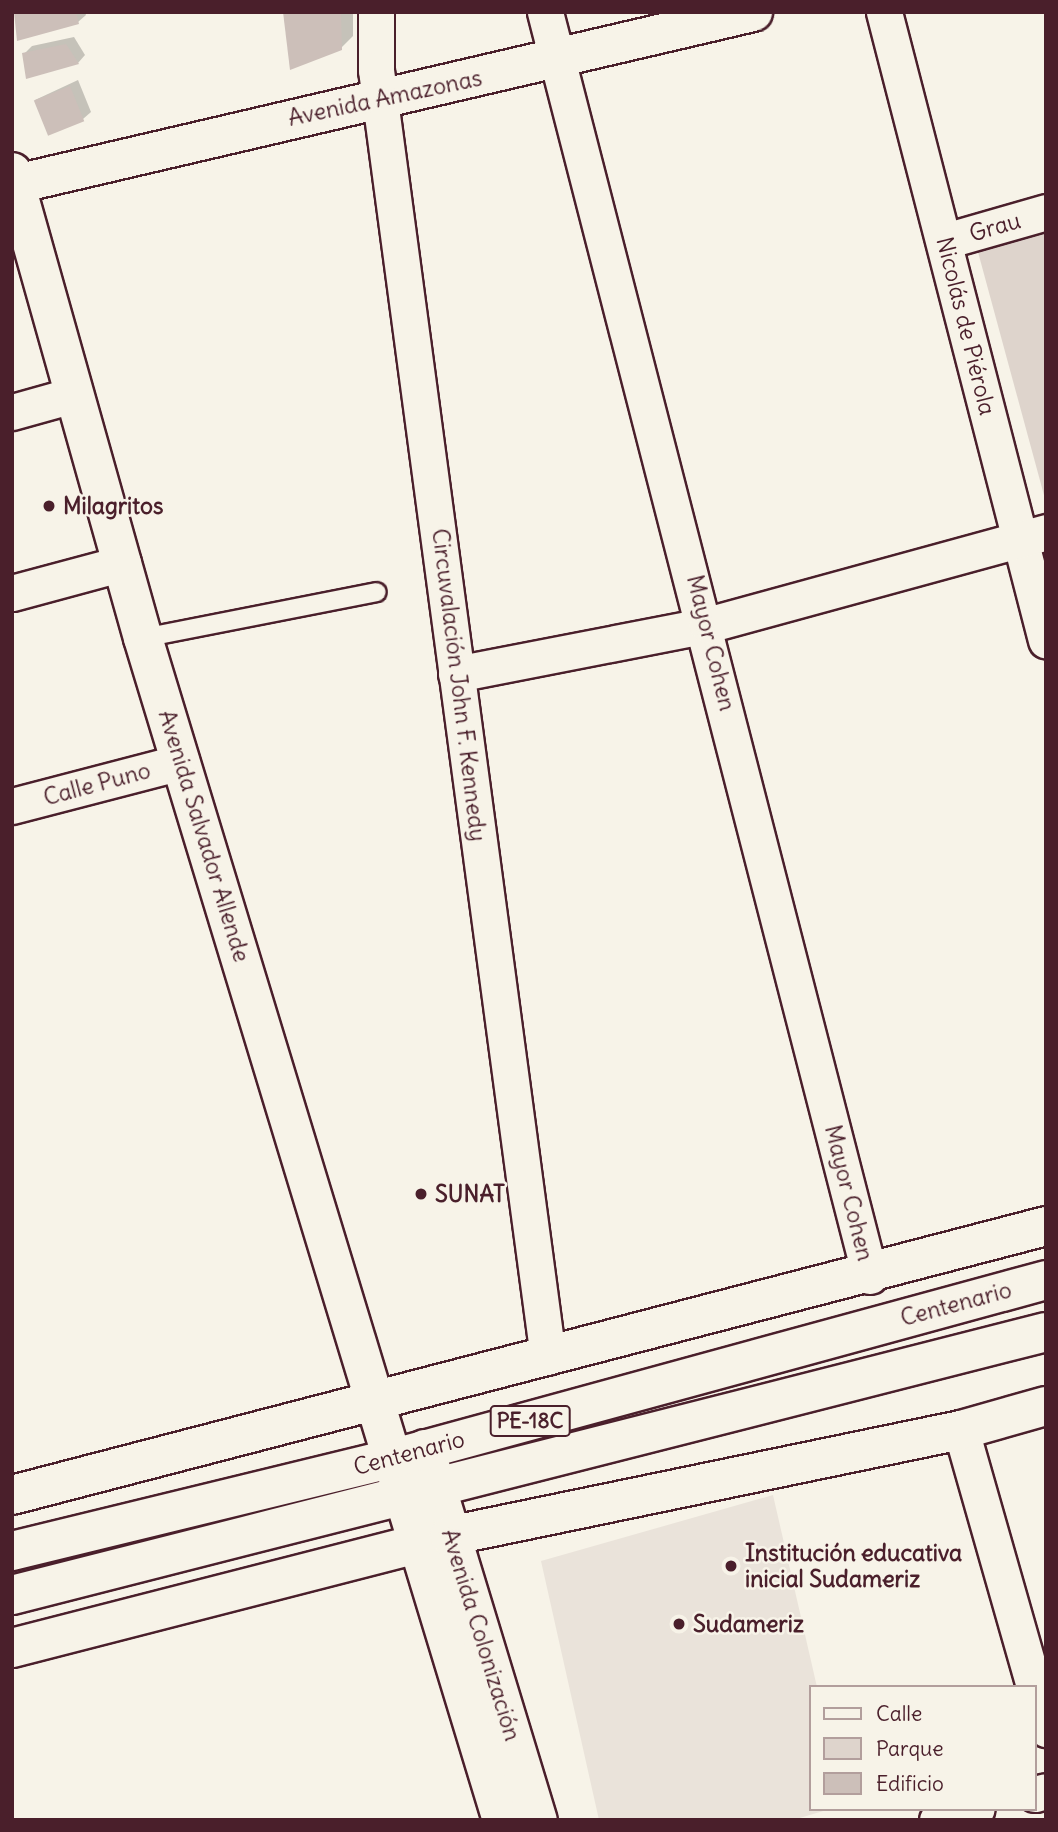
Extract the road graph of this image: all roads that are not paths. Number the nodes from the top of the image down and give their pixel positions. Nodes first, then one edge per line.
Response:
1 (376, 12) edge
2 (545, 12) edge
3 (753, 12) edge
4 (884, 12) edge
5 (555, 61) junction
6 (380, 97) junction
7 (13, 180) edge
8 (1046, 212) edge
9 (945, 241) junction
10 (73, 395) junction
11 (12, 412) edge
12 (1032, 535) edge
13 (123, 563) junction
14 (377, 592) dead end
15 (12, 593) edge
16 (707, 625) junction
17 (143, 638) junction
18 (1046, 640) edge
19 (456, 674) junction
20 (181, 762) junction
21 (12, 806) edge
22 (1046, 1226) edge
23 (870, 1276) junction
24 (1046, 1280) edge
25 (1046, 1332) edge
26 (548, 1357) junction
27 (378, 1405) junction
28 (1046, 1406) edge
29 (961, 1430) junction
30 (410, 1453) junction
31 (422, 1493) junction
32 (12, 1495) edge
33 (434, 1541) junction
34 (12, 1551) edge
35 (12, 1595) edge
36 (12, 1648) edge
37 (1033, 1685) edge
38 (1037, 1699) edge
39 (1046, 1729) edge
40 (970, 1811) edge
41 (502, 1820) edge
42 (538, 1820) edge
43 (937, 1820) edge

1 - 6 street, Circuvalación John F. Kennedy
2 - 5 street, Mayor Cohen
3 - 5 main road, Avenida Amazonas
4 - 9 street, Nicolás de Piérola
5 - 6 main road, Avenida Amazonas
5 - 16 street, Mayor Cohen
6 - 7 main road, Avenida Amazonas
6 - 19 street, Circuvalación John F. Kennedy
7 - 10 main road, Avenida Salvador Allende
8 - 9 street, Grau
9 - 12 street, Nicolás de Piérola
10 - 11 street
10 - 13 main road, Avenida Salvador Allende
12 - 16 street
12 - 18 street, Nicolás de Piérola
13 - 15 street
13 - 17 main road, Avenida Salvador Allende
14 - 17 lane
16 - 19 street
16 - 23 street, Mayor Cohen
17 - 20 main road, Avenida Salvador Allende
19 - 26 street, Circuvalación John F. Kennedy
20 - 21 street, Calle Puno
20 - 27 main road, Avenida Salvador Allende
22 - 23 main road
23 - 26 main road
24 - 30 main road, Centenario / PE-18C
25 - 31 main road, Centenario / PE-18C
26 - 27 main road
27 - 30 main road, Avenida Salvador Allende
27 - 32 main road
28 - 29 main road
29 - 33 main road
29 - 37 street
30 - 31 main road, Avenida Salvador Allende
30 - 34 main road, Centenario / PE-18C
31 - 33 main road, Avenida Colonización
31 - 35 main road, Centenario / PE-18C
33 - 36 main road
33 - 41 main road, Avenida Colonización
33 - 42 main road, Avenida Colonización
38 - 39 street
40 - 43 street

